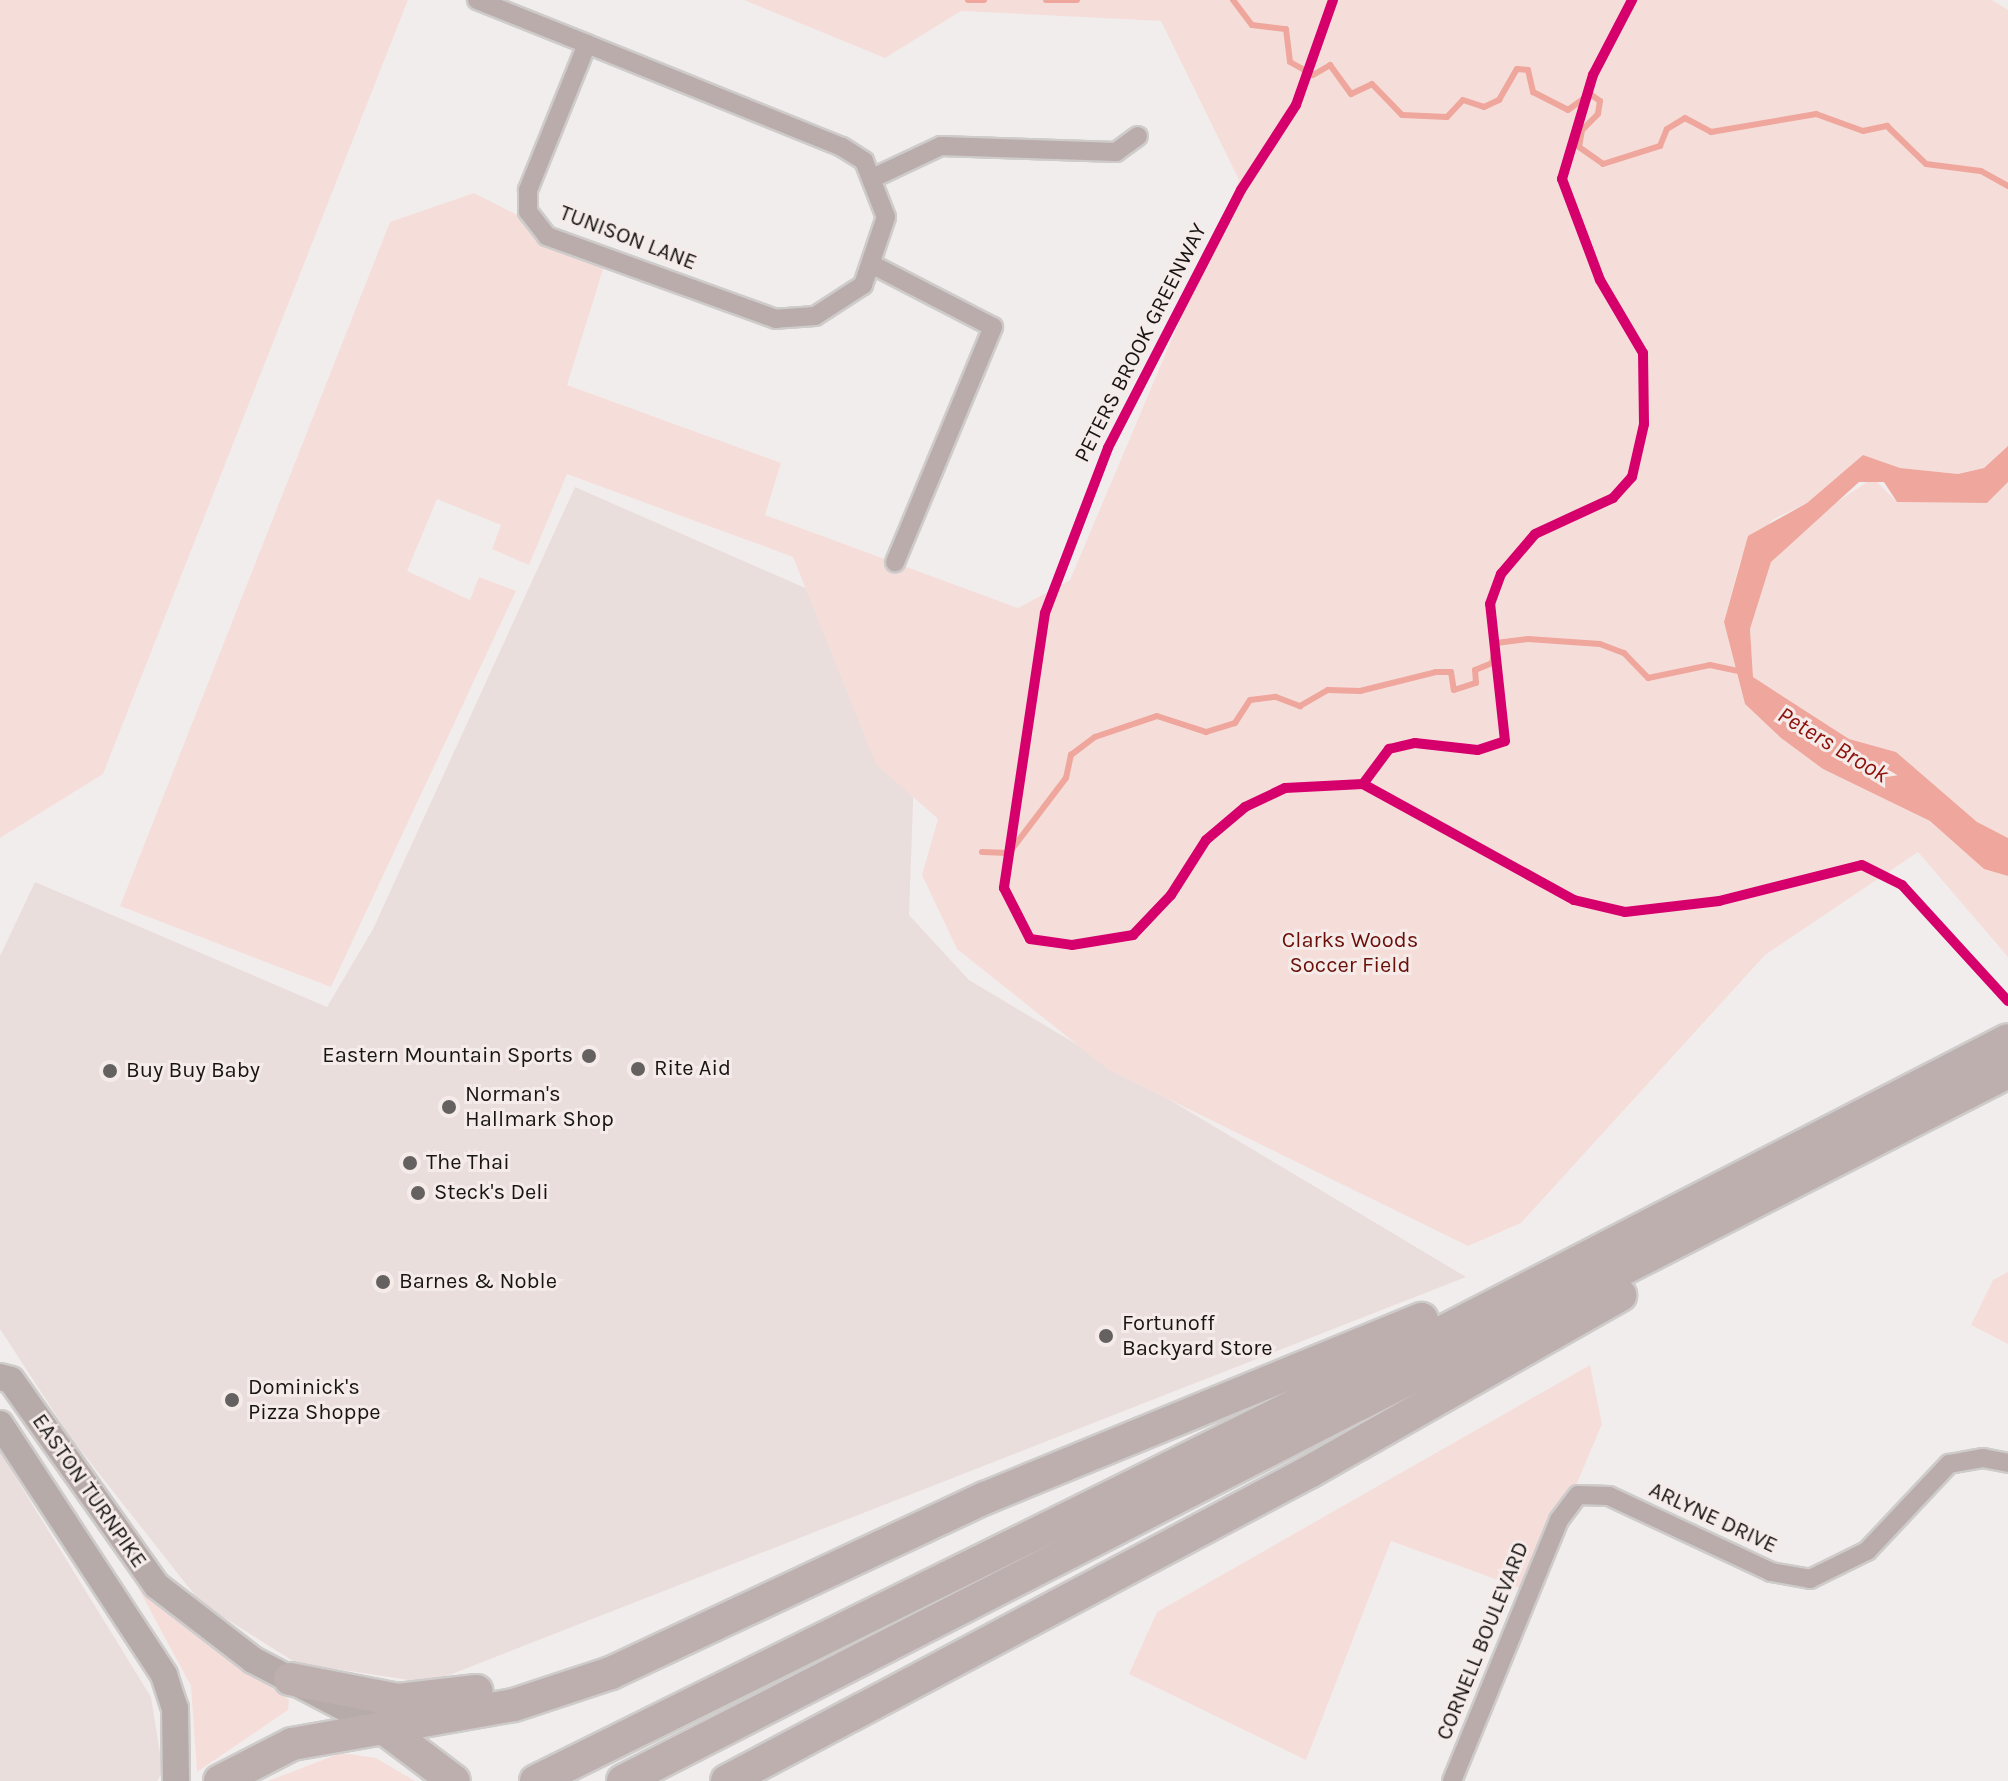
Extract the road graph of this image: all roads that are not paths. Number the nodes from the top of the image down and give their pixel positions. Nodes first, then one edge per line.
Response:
1 (477, 0) edge
2 (587, 44) junction
3 (1138, 136) dead end
4 (875, 177) junction
5 (873, 265) junction
6 (895, 562) dead end
7 (2008, 1040) edge
8 (2008, 1072) edge
9 (1766, 1197) junction
10 (1494, 1304) junction
11 (0, 1377) edge
12 (0, 1424) edge
13 (2008, 1463) edge
14 (1559, 1520) joint
15 (767, 1601) junction
16 (290, 1679) junction
17 (385, 1729) junction
18 (176, 1781) edge
19 (220, 1781) edge
20 (454, 1781) edge
21 (536, 1781) edge
22 (623, 1781) edge
23 (727, 1781) edge
24 (1452, 1781) edge

1 - 2 street
2 - 4 street
2 - 5 street, TUNISON LANE
3 - 4 street
4 - 5 street, TUNISON LANE
5 - 6 street
7 - 10 highway
8 - 9 highway
9 - 22 highway
9 - 23 highway
10 - 15 highway
10 - 21 highway
11 - 16 main road, EASTON TURNPIKE
12 - 18 main road, EASTON TURNPIKE
13 - 14 street, ARLYNE DRIVE
14 - 24 street, CORNELL BOULEVARD
15 - 16 highway
15 - 17 highway
16 - 17 main road, EASTON TURNPIKE
17 - 19 highway
17 - 20 highway

